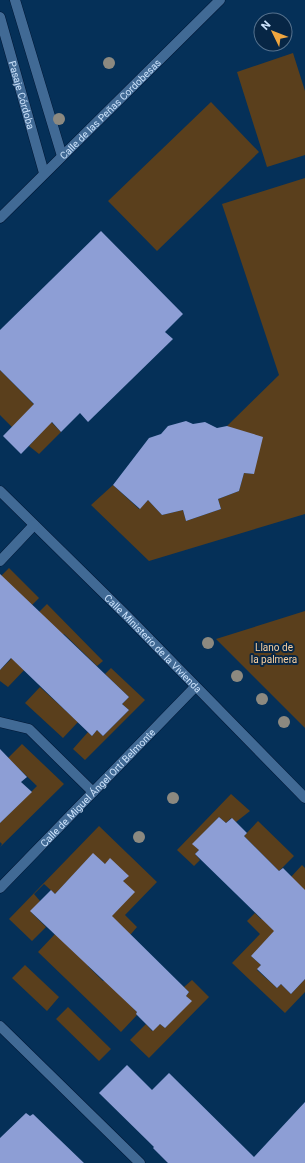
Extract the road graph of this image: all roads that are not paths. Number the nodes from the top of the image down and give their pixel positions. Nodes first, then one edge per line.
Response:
1 (15, 0) edge
2 (220, 0) edge
3 (0, 17) edge
4 (62, 156) junction
5 (44, 174) junction
6 (0, 218) edge
7 (0, 491) edge
8 (34, 525) junction
9 (0, 561) edge
10 (196, 686) junction
11 (0, 722) edge
12 (93, 792) junction
13 (305, 798) edge
14 (0, 888) edge
15 (0, 1026) edge
16 (140, 1163) edge

1 - 4 street
2 - 4 street, Calle de las Peñas Cordobesas
3 - 5 street, Pasaje Córdoba
4 - 5 street, Calle de las Peñas Cordobesas
5 - 6 street, Calle de las Peñas Cordobesas
7 - 8 street, Calle Ministerio de la Vivienda
8 - 9 street
8 - 10 street, Calle Ministerio de la Vivienda
10 - 12 street, Calle de Miguel Ángel Ortí Belmonte
10 - 13 street, Calle Ministerio de la Vivienda
11 - 12 street
12 - 14 street, Calle de Miguel Ángel Ortí Belmonte
15 - 16 street

